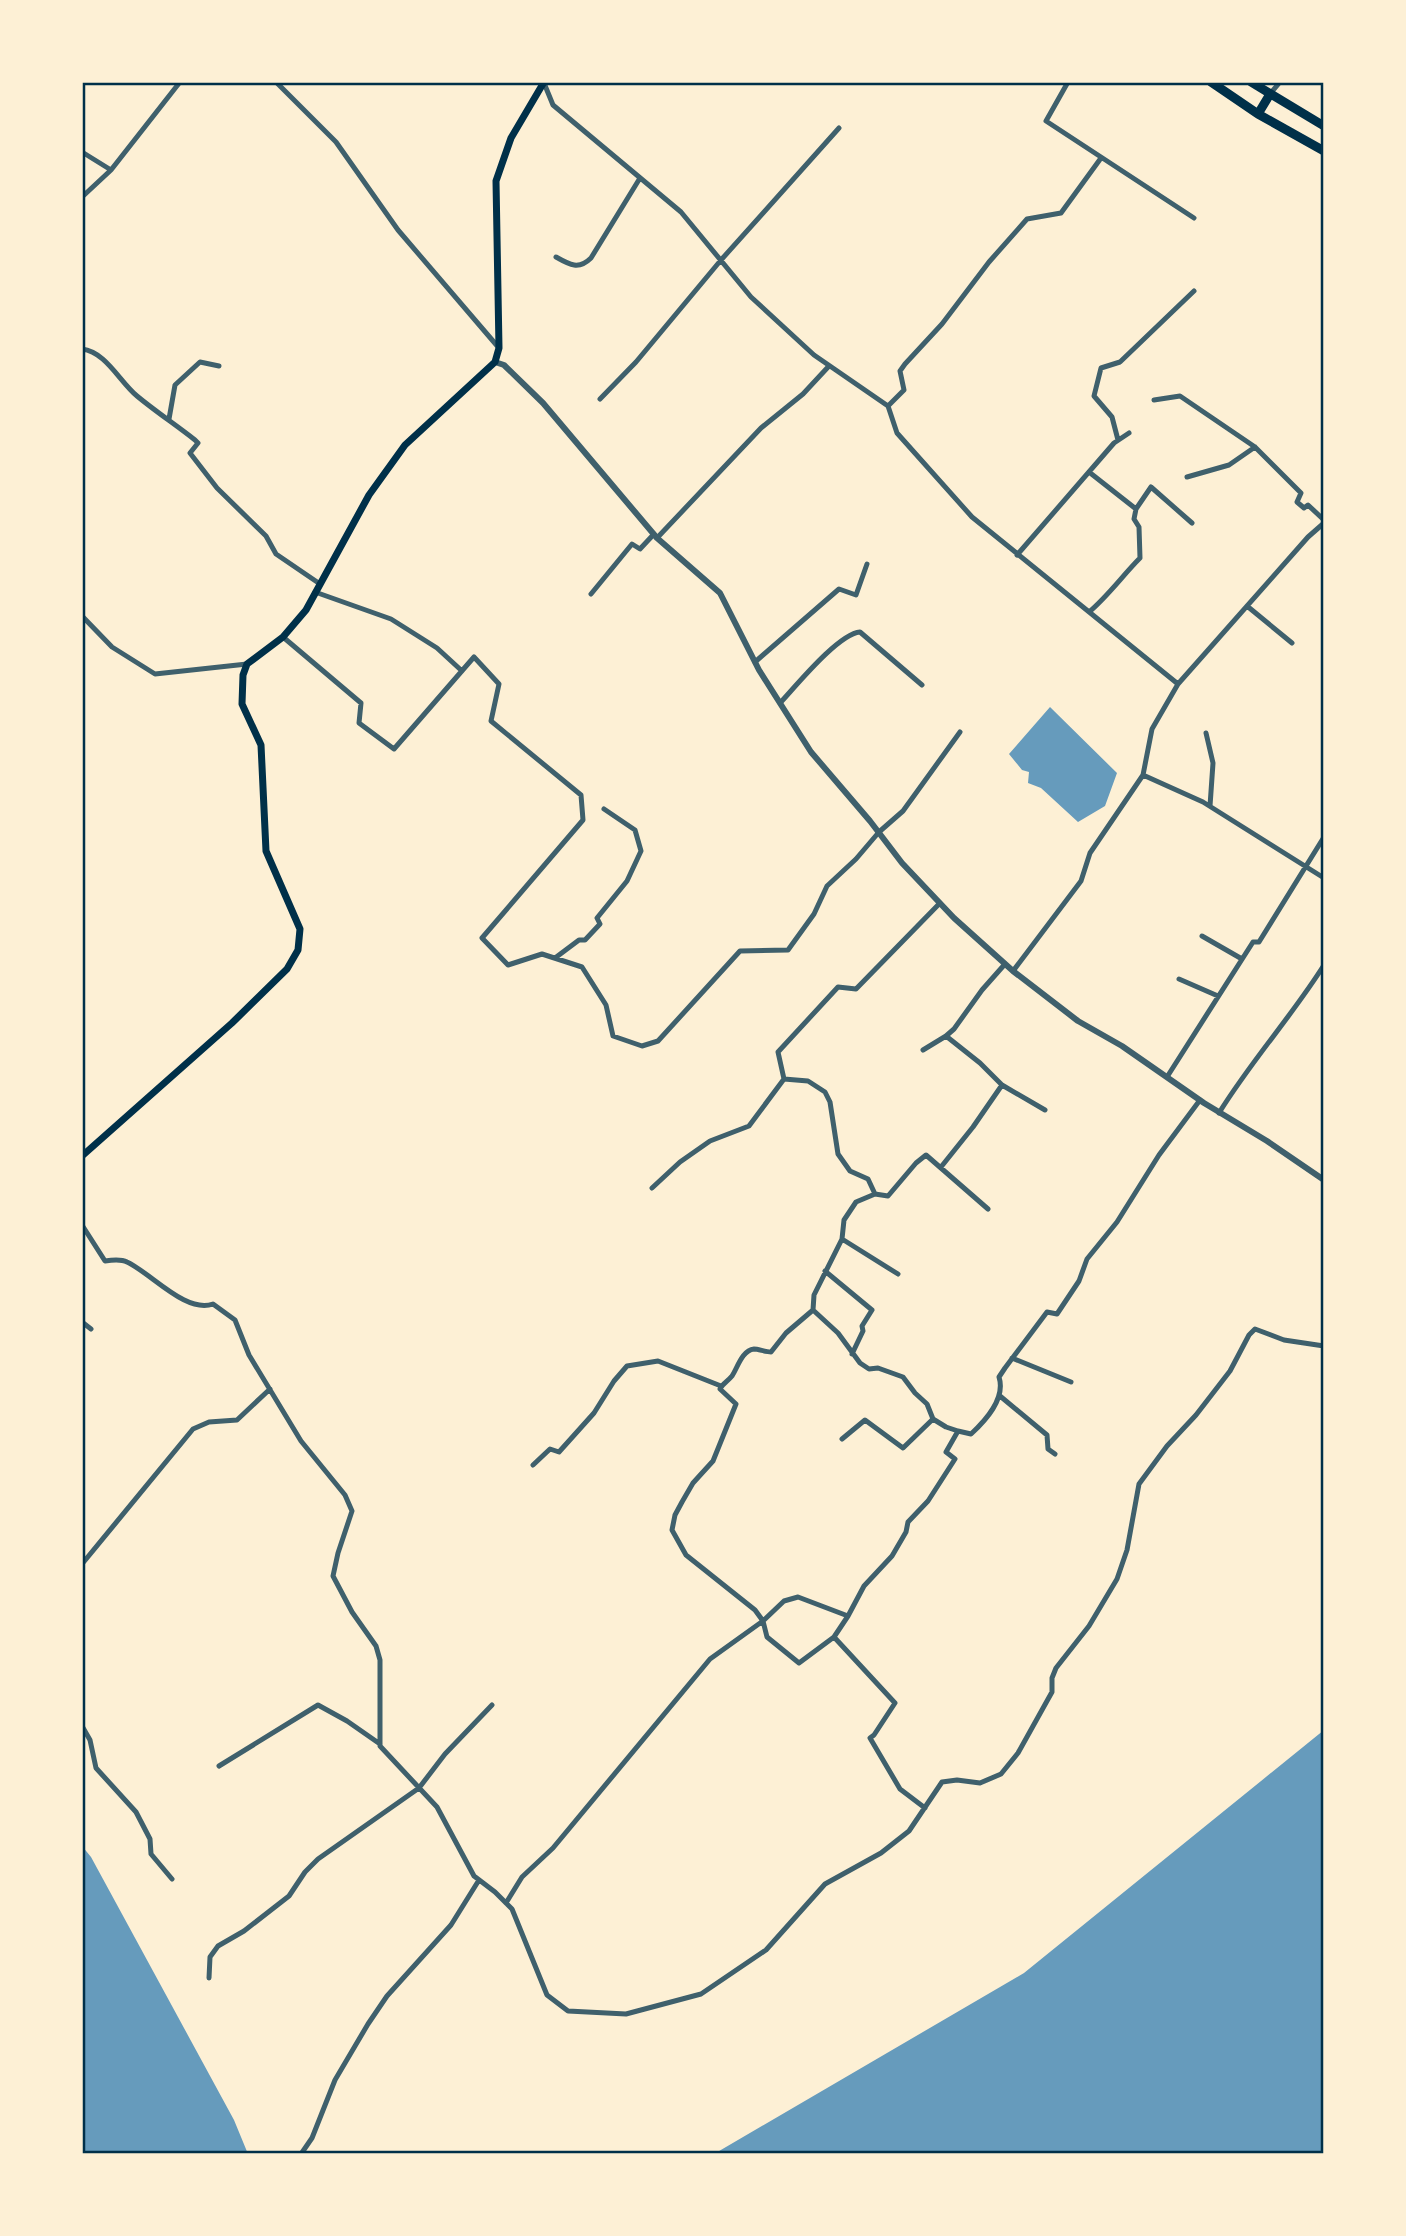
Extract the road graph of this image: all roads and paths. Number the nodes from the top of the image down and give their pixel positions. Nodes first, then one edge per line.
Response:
1 (180, 82) edge
2 (276, 82) edge
3 (1068, 82) edge
4 (1211, 82) edge
5 (1251, 82) edge
6 (1280, 82) edge
7 (544, 83) edge
8 (1270, 94) junction
9 (1258, 114) junction
10 (1324, 125) edge
11 (839, 128) dead end
12 (1324, 151) edge
13 (82, 152) edge
14 (1101, 158) junction
15 (111, 170) junction
16 (640, 178) junction
17 (82, 197) edge
18 (1194, 218) dead end
19 (556, 257) dead end
20 (721, 260) junction
21 (1194, 290) dead end
22 (499, 348) junction
23 (82, 349) edge
24 (495, 362) junction
25 (219, 366) dead end
26 (829, 366) junction
27 (600, 399) dead end
28 (1154, 400) dead end
29 (888, 406) junction
30 (169, 419) junction
31 (1129, 433) dead end
32 (1118, 440) junction
33 (1255, 447) junction
34 (1089, 472) junction
35 (1187, 477) dead end
36 (1136, 509) junction
37 (1324, 522) edge
38 (1192, 523) dead end
39 (655, 536) junction
40 (1017, 555) junction
41 (867, 564) dead end
42 (317, 588) junction
43 (591, 594) dead end
44 (1247, 607) junction
45 (1089, 612) junction
46 (82, 616) edge
47 (283, 637) junction
48 (1292, 643) dead end
49 (755, 662) junction
50 (247, 664) junction
51 (462, 671) junction
52 (1178, 684) junction
53 (922, 685) dead end
54 (780, 703) junction
55 (960, 732) dead end
56 (1206, 733) dead end
57 (1143, 775) junction
58 (1210, 806) junction
59 (604, 809) dead end
60 (879, 832) junction
61 (1324, 836) edge
62 (1306, 868) junction
63 (1324, 878) edge
64 (940, 903) junction
65 (1202, 936) dead end
66 (555, 958) junction
67 (1242, 959) junction
68 (1005, 964) junction
69 (1324, 965) edge
70 (1013, 971) junction
71 (1179, 979) dead end
72 (1218, 996) junction
73 (946, 1036) junction
74 (923, 1050) dead end
75 (1167, 1077) junction
76 (784, 1079) junction
77 (1002, 1085) junction
78 (1200, 1100) junction
79 (1045, 1110) dead end
80 (1219, 1113) junction
81 (82, 1156) edge
82 (941, 1167) junction
83 (1324, 1180) edge
84 (652, 1188) dead end
85 (875, 1194) junction
86 (988, 1209) dead end
87 (82, 1225) edge
88 (842, 1239) junction
89 (825, 1271) junction
90 (898, 1274) dead end
91 (813, 1310) junction
92 (82, 1322) edge
93 (91, 1329) dead end
94 (1324, 1346) edge
95 (852, 1354) junction
96 (1012, 1358) junction
97 (1071, 1382) dead end
98 (721, 1386) junction
99 (270, 1389) junction
100 (1000, 1396) junction
101 (933, 1419) junction
102 (958, 1431) junction
103 (842, 1439) dead end
104 (1055, 1454) dead end
105 (533, 1465) dead end
106 (82, 1564) edge
107 (848, 1615) junction
108 (762, 1621) junction
109 (834, 1637) junction
110 (492, 1705) dead end
111 (82, 1727) edge
112 (380, 1744) junction
113 (219, 1766) dead end
114 (419, 1788) junction
115 (925, 1808) junction
116 (172, 1879) dead end
117 (479, 1880) junction
118 (506, 1903) junction
119 (209, 1978) dead end
120 (301, 2154) edge

1 - 15 street
2 - 22 street
3 - 14 street
4 - 9 highway
5 - 8 highway
6 - 8 street
7 - 16 street
7 - 22 main road
8 - 9 highway
8 - 10 highway
9 - 12 highway
11 - 20 street
13 - 15 street
14 - 18 street
14 - 29 street
15 - 17 street
16 - 19 street
16 - 20 street
20 - 26 street
20 - 27 street
21 - 32 street
22 - 24 main road
23 - 30 street
24 - 39 street
24 - 42 main road
25 - 30 street
26 - 29 street
26 - 39 street
28 - 33 street
29 - 40 street
30 - 42 street
31 - 32 street
32 - 34 street
33 - 35 street
33 - 37 street
34 - 36 street
34 - 40 street
36 - 38 street
36 - 45 street
37 - 44 street
39 - 43 street
39 - 49 street
40 - 45 street
41 - 49 street
42 - 47 main road
42 - 51 street
44 - 48 street
44 - 52 street
45 - 52 street
46 - 50 street
47 - 50 main road
47 - 51 street
49 - 54 street
50 - 81 main road
51 - 66 street
52 - 57 street
53 - 54 street
54 - 60 street
55 - 60 street
56 - 58 street
57 - 58 street
57 - 70 street
58 - 62 street
59 - 66 street
60 - 64 street
60 - 66 street
61 - 62 street
62 - 63 street
62 - 67 street
64 - 68 street
64 - 76 street
65 - 67 street
67 - 72 street
68 - 70 street
68 - 73 street
69 - 80 street
70 - 75 street
71 - 72 street
72 - 75 street
73 - 74 street
73 - 77 street
75 - 78 street
76 - 84 street
76 - 85 street
77 - 79 street
77 - 82 street
78 - 80 street
78 - 96 street
80 - 83 street
82 - 85 street
82 - 86 street
85 - 88 street
87 - 99 street
88 - 89 street
88 - 90 street
89 - 91 street
89 - 95 street
91 - 95 street
91 - 98 street
92 - 93 street
94 - 115 street
95 - 101 street
96 - 97 street
96 - 100 street
98 - 105 street
98 - 108 street
99 - 106 street
99 - 112 street
100 - 102 street
100 - 104 street
101 - 102 street
101 - 103 street
102 - 107 street
107 - 108 street
107 - 109 street
108 - 109 street
108 - 118 street
109 - 115 street
110 - 114 street
111 - 116 street
112 - 113 street
112 - 114 street
114 - 117 street
114 - 119 street
115 - 118 street
117 - 118 street
117 - 120 street

